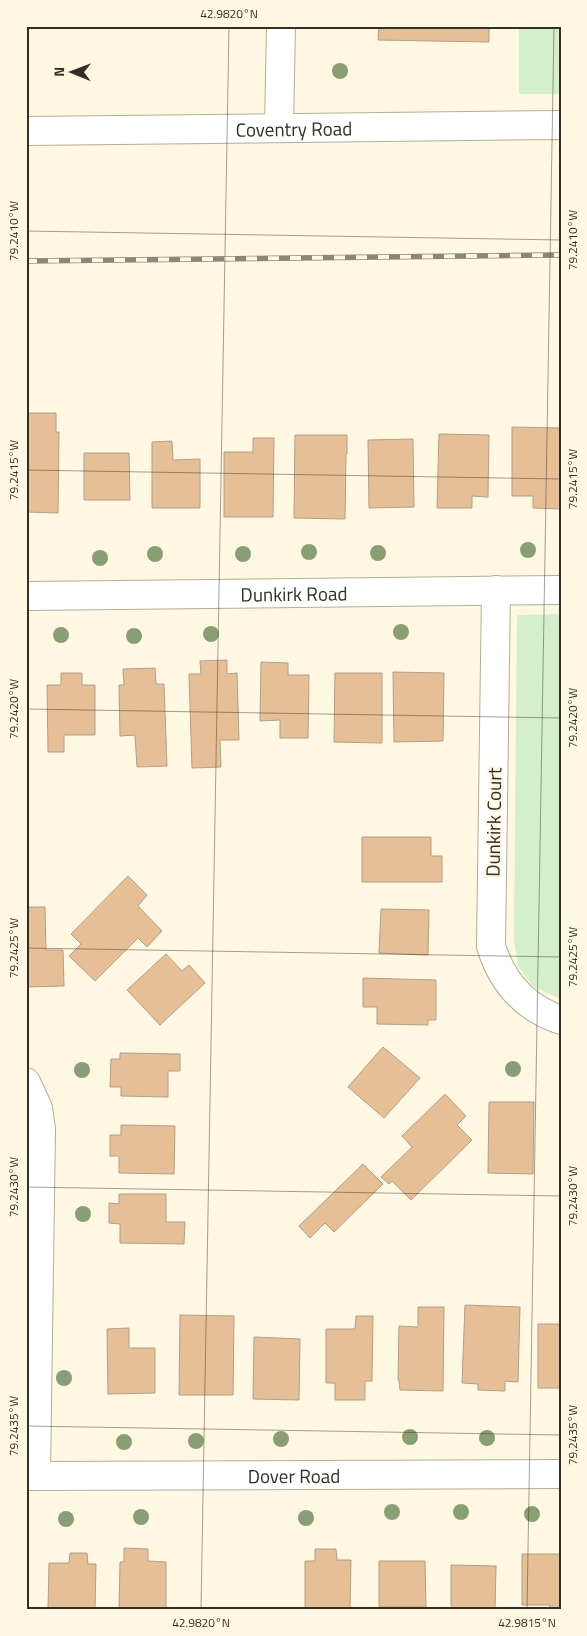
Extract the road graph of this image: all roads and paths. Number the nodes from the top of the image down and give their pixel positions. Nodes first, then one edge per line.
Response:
1 (280, 26) edge
2 (561, 125) edge
3 (279, 128) junction
4 (26, 131) edge
5 (496, 590) junction
6 (561, 590) edge
7 (26, 596) edge
8 (561, 1020) edge
9 (26, 1082) edge
10 (561, 1474) edge
11 (31, 1476) edge

1 - 3 street
2 - 3 street, Coventry Road
3 - 4 street, Coventry Road
5 - 6 street, Dunkirk Road
5 - 7 street, Dunkirk Road
5 - 8 street, Dunkirk Court
9 - 11 street
10 - 11 street, Dover Road

